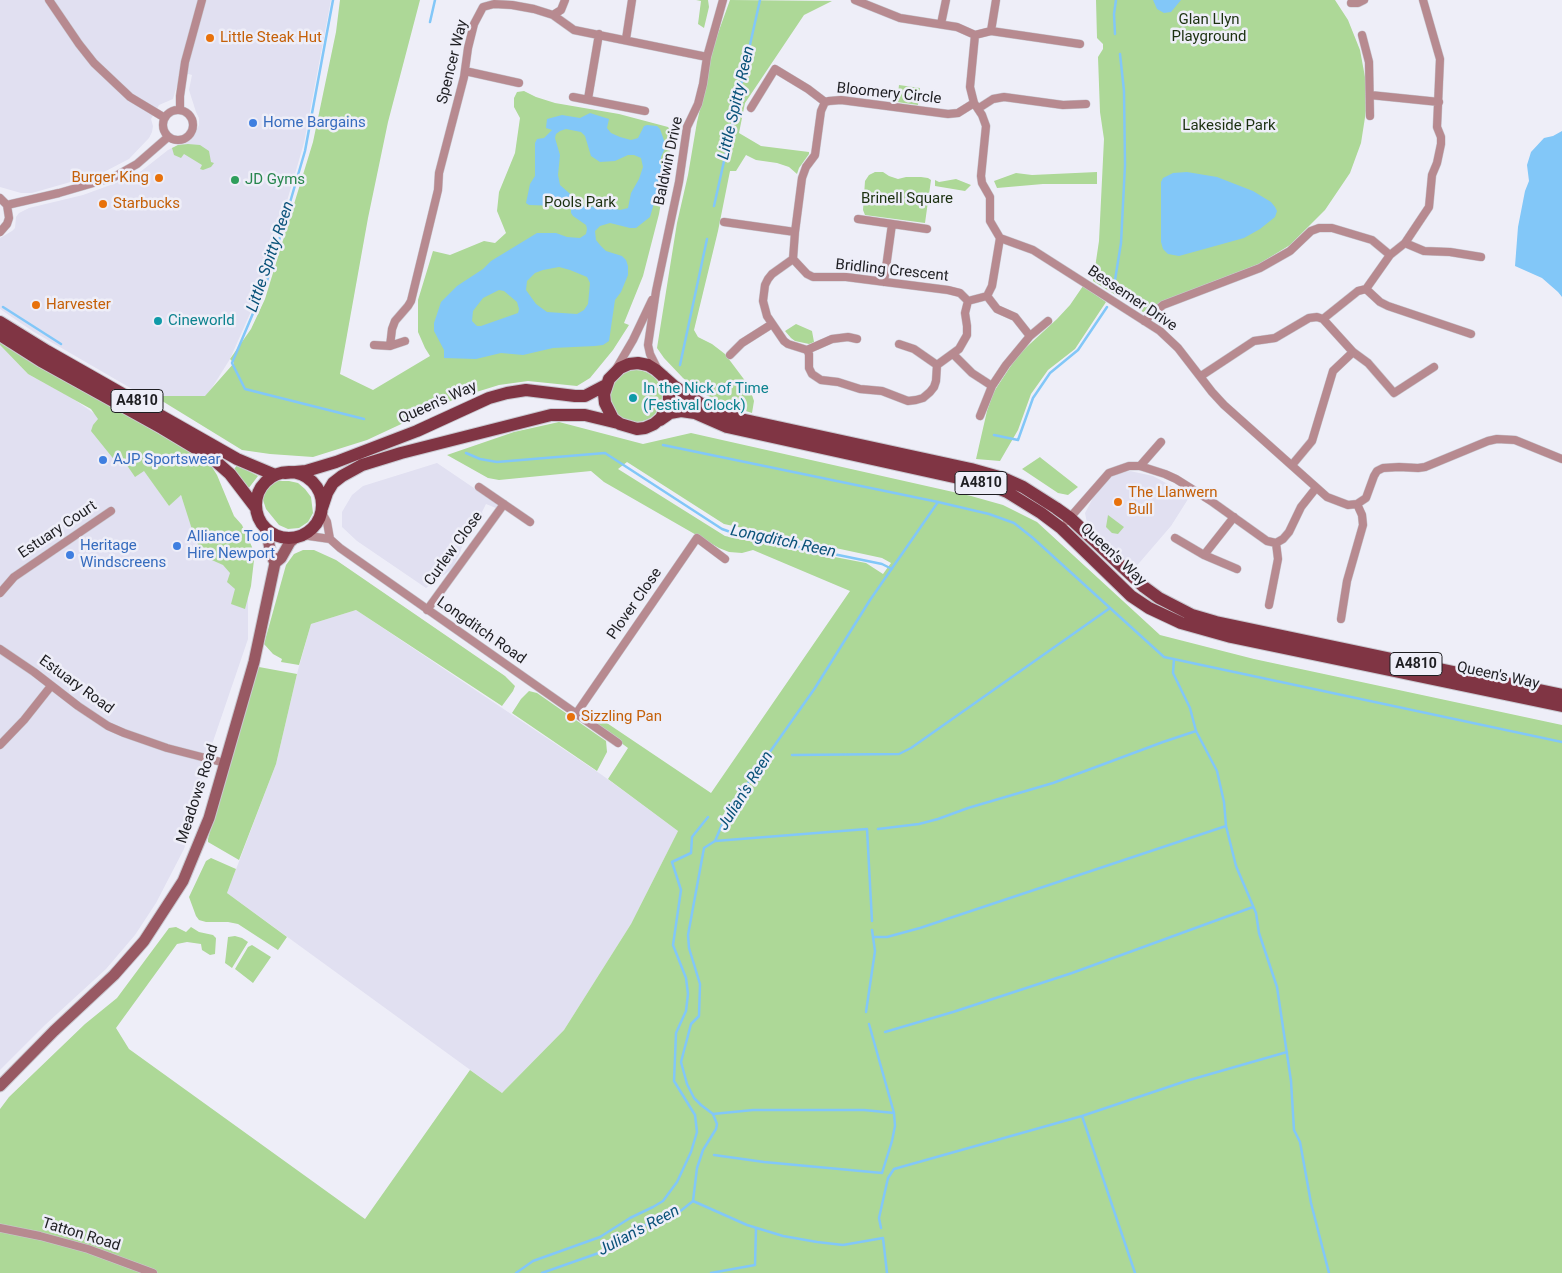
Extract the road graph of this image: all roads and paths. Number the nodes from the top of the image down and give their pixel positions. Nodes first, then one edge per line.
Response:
1 (50, 0) edge
2 (202, 0) edge
3 (565, 0) edge
4 (632, 0) edge
5 (855, 0) edge
6 (946, 0) edge
7 (996, 0) edge
8 (1364, 0) edge
9 (1423, 0) edge
10 (483, 3) edge
11 (720, 3) edge
12 (1351, 3) dead end
13 (553, 15) junction
14 (941, 24) junction
15 (991, 31) junction
16 (599, 34) junction
17 (975, 35) junction
18 (1362, 35) dead end
19 (626, 39) junction
20 (1080, 44) dead end
21 (707, 57) junction
22 (465, 71) junction
23 (519, 83) dead end
24 (1370, 95) junction
25 (573, 97) dead end
26 (588, 99) junction
27 (825, 102) junction
28 (1438, 102) junction
29 (1086, 104) dead end
30 (976, 105) junction
31 (751, 108) dead end
32 (180, 110) junction
33 (645, 111) dead end
34 (1370, 116) dead end
35 (165, 118) junction
36 (168, 137) junction
37 (0, 198) edge
38 (7, 205) junction
39 (858, 219) dead end
40 (724, 222) dead end
41 (892, 224) junction
42 (927, 229) dead end
43 (0, 232) edge
44 (795, 232) junction
45 (1000, 238) junction
46 (1405, 243) junction
47 (1390, 255) junction
48 (1481, 257) dead end
49 (793, 259) junction
50 (884, 282) junction
51 (1366, 290) junction
52 (656, 291) junction
53 (987, 296) junction
54 (968, 301) junction
55 (1323, 319) junction
56 (1048, 321) dead end
57 (1144, 321) junction
58 (0, 322) edge
59 (772, 324) junction
60 (1471, 334) dead end
61 (0, 335) edge
62 (1030, 336) junction
63 (857, 339) dead end
64 (404, 342) dead end
65 (899, 344) dead end
66 (374, 345) dead end
67 (390, 346) junction
68 (807, 350) junction
69 (1352, 352) junction
70 (953, 354) junction
71 (730, 355) dead end
72 (937, 365) junction
73 (1434, 367) dead end
74 (613, 373) junction
75 (661, 374) junction
76 (1201, 376) junction
77 (606, 385) junction
78 (992, 386) junction
79 (980, 416) dead end
80 (620, 424) junction
81 (654, 424) junction
82 (1161, 442) dead end
83 (1562, 459) edge
84 (1292, 465) junction
85 (1140, 466) junction
86 (280, 474) junction
87 (479, 488) dead end
88 (1316, 488) junction
89 (504, 504) junction
90 (1357, 504) junction
91 (256, 508) junction
92 (321, 509) junction
93 (111, 511) dead end
94 (1234, 517) junction
95 (530, 522) dead end
96 (1065, 523) junction
97 (266, 529) junction
98 (299, 536) junction
99 (330, 538) junction
100 (1175, 538) dead end
101 (1276, 543) junction
102 (1204, 555) junction
103 (725, 559) dead end
104 (275, 563) junction
105 (1237, 569) dead end
106 (0, 593) edge
107 (1269, 605) dead end
108 (427, 610) junction
109 (1341, 619) dead end
110 (0, 649) edge
111 (51, 686) junction
112 (1562, 695) edge
113 (1562, 706) edge
114 (576, 714) junction
115 (618, 743) dead end
116 (0, 745) edge
117 (225, 762) junction
118 (0, 1086) edge
119 (0, 1228) edge
120 (153, 1273) edge

1 - 35 street
2 - 32 street
3 - 13 street
4 - 19 street
5 - 14 street
6 - 14 street
7 - 15 street
8 - 12 street
9 - 28 street
10 - 13 street, Spencer Way
10 - 22 street, Spencer Way
11 - 21 street, Baldwin Drive
13 - 16 street, Spencer Way
14 - 17 street
15 - 17 street
15 - 20 street
16 - 19 street, Spencer Way
16 - 26 street
17 - 30 street
18 - 24 street
19 - 21 street, Spencer Way
21 - 52 street, Baldwin Drive
22 - 23 street
22 - 67 street, Spencer Way
24 - 28 street
24 - 34 street
25 - 26 street
26 - 33 street
27 - 30 street, Bloomery Circle
27 - 31 street
27 - 44 street, Bloomery Circle
28 - 46 street
29 - 30 street, Bloomery Circle
30 - 45 street
32 - 35 street
32 - 36 street
35 - 36 street
36 - 38 street
37 - 38 street
38 - 43 street
39 - 41 street
40 - 44 street
41 - 42 street
41 - 50 street
44 - 49 street
45 - 53 street
45 - 57 street, Bessemer Drive
46 - 47 street
46 - 48 street
47 - 51 street
47 - 57 street
49 - 50 street, Bridling Crescent
49 - 59 street
50 - 54 street, Bridling Crescent
51 - 55 street
51 - 60 street
52 - 74 street
52 - 75 street
53 - 54 street
53 - 62 street
54 - 70 street
55 - 69 street
55 - 76 street
56 - 62 street
57 - 76 street, Bessemer Drive
58 - 86 main road, A4810
59 - 68 street
59 - 71 street
61 - 91 main road, A4810
62 - 78 street
63 - 68 street
64 - 67 street
65 - 72 street
66 - 67 street
68 - 72 street
69 - 73 street
69 - 84 street
70 - 72 street
70 - 78 street
74 - 75 main road, Queen's Way
74 - 77 main road
75 - 81 main road
75 - 96 main road, Queen's Way / A4810
76 - 84 street, Bessemer Drive
77 - 80 main road
77 - 86 main road, Queen's Way
78 - 79 street
80 - 81 main road, Queen's Way
80 - 92 main road, Queen's Way
81 - 96 main road, Queen's Way / A4810
82 - 85 street
83 - 90 street
84 - 88 street, Bessemer Drive
85 - 94 street
85 - 96 street
86 - 91 main road
86 - 92 main road
87 - 89 street, Curlew Close
88 - 90 street, Bessemer Drive
88 - 101 street
89 - 95 street, Curlew Close
89 - 108 street, Curlew Close
90 - 109 street
91 - 97 main road
92 - 98 main road
92 - 99 street
93 - 106 street, Estuary Court
94 - 101 street
94 - 102 street
96 - 112 main road, Queen's Way / A4810
96 - 113 main road, Queen's Way / A4810
97 - 98 main road
97 - 104 street, Meadows Road
98 - 99 street
98 - 104 street, Meadows Road
99 - 108 street, Longditch Road
100 - 102 street
101 - 107 street
102 - 105 street
103 - 114 street, Plover Close
104 - 117 street, Meadows Road
108 - 114 street, Longditch Road
110 - 111 street, Estuary Road
111 - 116 street
111 - 117 street, Estuary Road
114 - 115 street, Longditch Road
117 - 118 street, Meadows Road
119 - 120 street, Tatton Road

